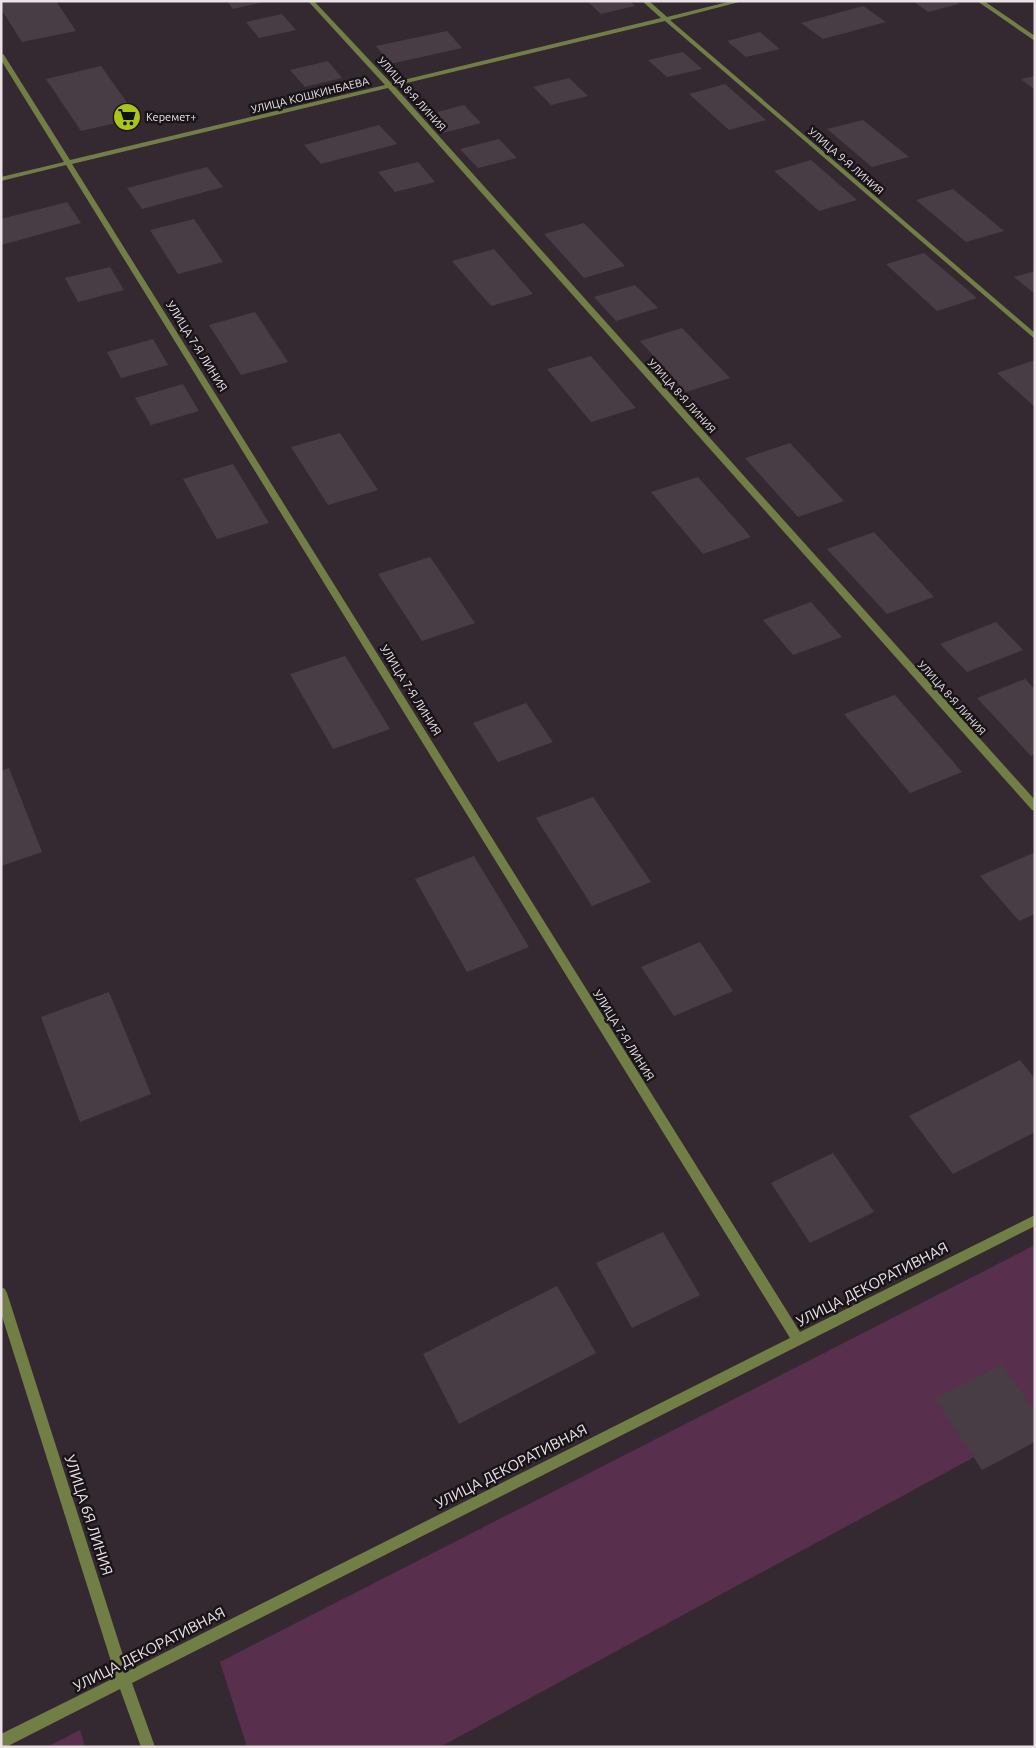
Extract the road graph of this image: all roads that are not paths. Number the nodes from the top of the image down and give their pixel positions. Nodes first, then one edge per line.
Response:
1 (311, 1) edge
2 (645, 1) edge
3 (740, 1) edge
4 (980, 1) edge
5 (666, 19) junction
6 (1035, 39) edge
7 (1, 55) edge
8 (390, 86) junction
9 (69, 163) junction
10 (1, 179) edge
11 (1035, 336) edge
12 (1035, 807) edge
13 (1035, 1220) edge
14 (1, 1293) edge
15 (798, 1340) junction
16 (124, 1680) junction
17 (1, 1742) edge
18 (148, 1747) edge

1 - 8 street, УЛИЦА 8-Я ЛИНИЯ
2 - 5 street, УЛИЦА 9-Я ЛИНИЯ
3 - 5 street, УЛИЦА КОШКИНБАЕВА
4 - 6 street
5 - 8 street, УЛИЦА КОШКИНБАЕВА
5 - 11 street, УЛИЦА 9-Я ЛИНИЯ
7 - 9 street, УЛИЦА 7-Я ЛИНИЯ
8 - 9 street, УЛИЦА КОШКИНБАЕВА
8 - 12 street, УЛИЦА 8-Я ЛИНИЯ
9 - 10 street, УЛИЦА КОШКИНБАЕВА
9 - 15 street, УЛИЦА 7-Я ЛИНИЯ
13 - 15 street, УЛИЦА ДЕКОРАТИВНАЯ
14 - 16 street, УЛИЦА 6Я ЛИНИЯ
15 - 16 street, УЛИЦА ДЕКОРАТИВНАЯ
16 - 17 street, УЛИЦА ДЕКОРАТИВНАЯ
16 - 18 street, УЛИЦА 6Я ЛИНИЯ

